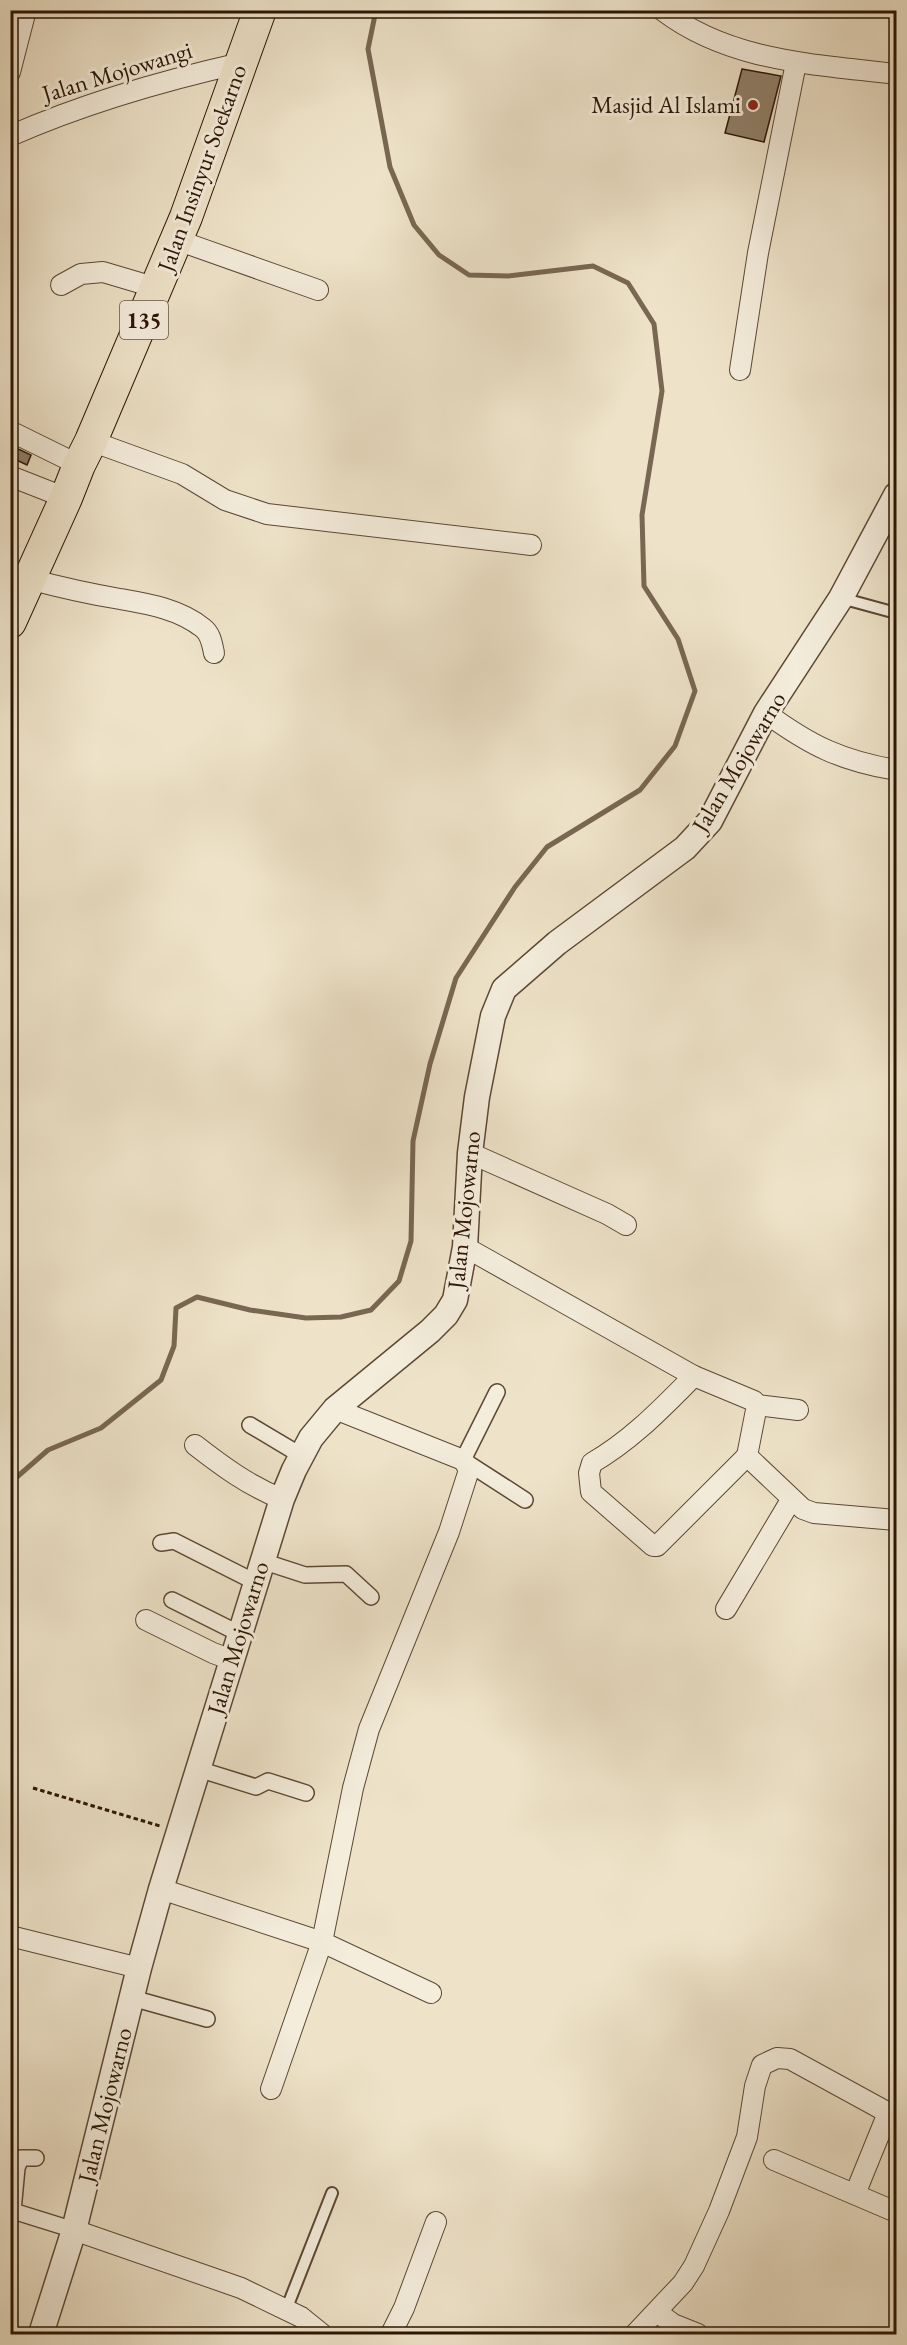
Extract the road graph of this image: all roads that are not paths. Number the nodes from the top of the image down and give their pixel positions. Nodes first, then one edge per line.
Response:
1 (26, 10) edge
2 (260, 10) edge
3 (662, 10) edge
4 (241, 63) junction
5 (796, 63) junction
6 (10, 72) edge
7 (897, 74) edge
8 (10, 136) edge
9 (177, 240) junction
10 (61, 285) dead end
11 (157, 288) junction
12 (318, 290) dead end
13 (740, 370) dead end
14 (10, 431) edge
15 (85, 453) junction
16 (10, 476) edge
17 (897, 495) edge
18 (66, 498) junction
19 (531, 545) dead end
20 (29, 579) junction
21 (841, 598) junction
22 (897, 613) edge
23 (10, 621) edge
24 (214, 653) dead end
25 (766, 714) junction
26 (897, 770) edge
27 (470, 1153) junction
28 (626, 1225) dead end
29 (465, 1247) junction
30 (694, 1376) junction
31 (497, 1392) dead end
32 (757, 1404) junction
33 (335, 1409) junction
34 (798, 1410) dead end
35 (250, 1425) dead end
36 (195, 1444) dead end
37 (302, 1456) junction
38 (747, 1456) junction
39 (463, 1460) junction
40 (282, 1499) junction
41 (525, 1500) dead end
42 (791, 1500) junction
43 (897, 1520) edge
44 (161, 1543) dead end
45 (259, 1571) junction
46 (371, 1597) dead end
47 (172, 1600) dead end
48 (726, 1609) dead end
49 (146, 1620) dead end
50 (240, 1634) junction
51 (232, 1660) junction
52 (198, 1769) junction
53 (306, 1792) dead end
54 (161, 1889) junction
55 (10, 1936) edge
56 (322, 1942) junction
57 (139, 1968) junction
58 (431, 1993) dead end
59 (132, 1998) junction
60 (207, 2019) dead end
61 (271, 2089) dead end
62 (892, 2115) edge
63 (36, 2158) dead end
64 (774, 2160) dead end
65 (332, 2193) dead end
66 (855, 2194) junction
67 (897, 2212) edge
68 (436, 2222) dead end
69 (74, 2230) junction
70 (286, 2310) junction
71 (657, 2312) junction
72 (669, 2329) edge
73 (41, 2334) edge
74 (322, 2334) edge
75 (391, 2334) edge
76 (635, 2334) edge
77 (698, 2334) edge

1 - 6 street
2 - 4 main road, Jalan Insinyur Soekarno / 135
3 - 5 street
4 - 8 street, Jalan Mojowangi
4 - 9 main road, Jalan Insinyur Soekarno / 135
5 - 7 street
5 - 13 street
9 - 11 main road, Jalan Insinyur Soekarno / 135
9 - 12 street
10 - 11 street
11 - 15 main road, Jalan Insinyur Soekarno / 135
14 - 15 street
15 - 18 main road, Jalan Insinyur Soekarno / 135
15 - 19 street
16 - 18 street
17 - 21 street, Jalan Mojowarno
18 - 20 main road, Jalan Insinyur Soekarno / 135
20 - 23 main road, Jalan Insinyur Soekarno / 135
20 - 24 street
21 - 22 lane
21 - 25 street, Jalan Mojowarno
25 - 26 street
25 - 27 street, Jalan Mojowarno
27 - 28 street
27 - 29 street, Jalan Mojowarno
29 - 30 street
29 - 33 street, Jalan Mojowarno
30 - 32 street
30 - 38 street
31 - 39 street
32 - 34 street
32 - 38 street
33 - 37 street, Jalan Mojowarno
33 - 39 street
35 - 37 street
36 - 40 street
37 - 40 street, Jalan Mojowarno
38 - 42 street
39 - 41 street
39 - 56 street
40 - 45 street, Jalan Mojowarno
42 - 43 street
42 - 48 street
44 - 45 street
45 - 46 street
45 - 50 street, Jalan Mojowarno
47 - 50 street
49 - 51 street
50 - 51 street, Jalan Mojowarno
51 - 52 street, Jalan Mojowarno
52 - 53 street
52 - 54 street, Jalan Mojowarno
54 - 56 street
54 - 57 street, Jalan Mojowarno
55 - 57 street
56 - 58 street
56 - 61 street
57 - 59 street, Jalan Mojowarno
59 - 60 street
59 - 69 street, Jalan Mojowarno
62 - 66 street
62 - 71 street
63 - 69 street
64 - 66 street
65 - 70 lane
66 - 67 street
68 - 75 street
69 - 70 street
69 - 73 street, Jalan Mojowarno
70 - 74 street
71 - 72 street
71 - 76 street
72 - 77 street

